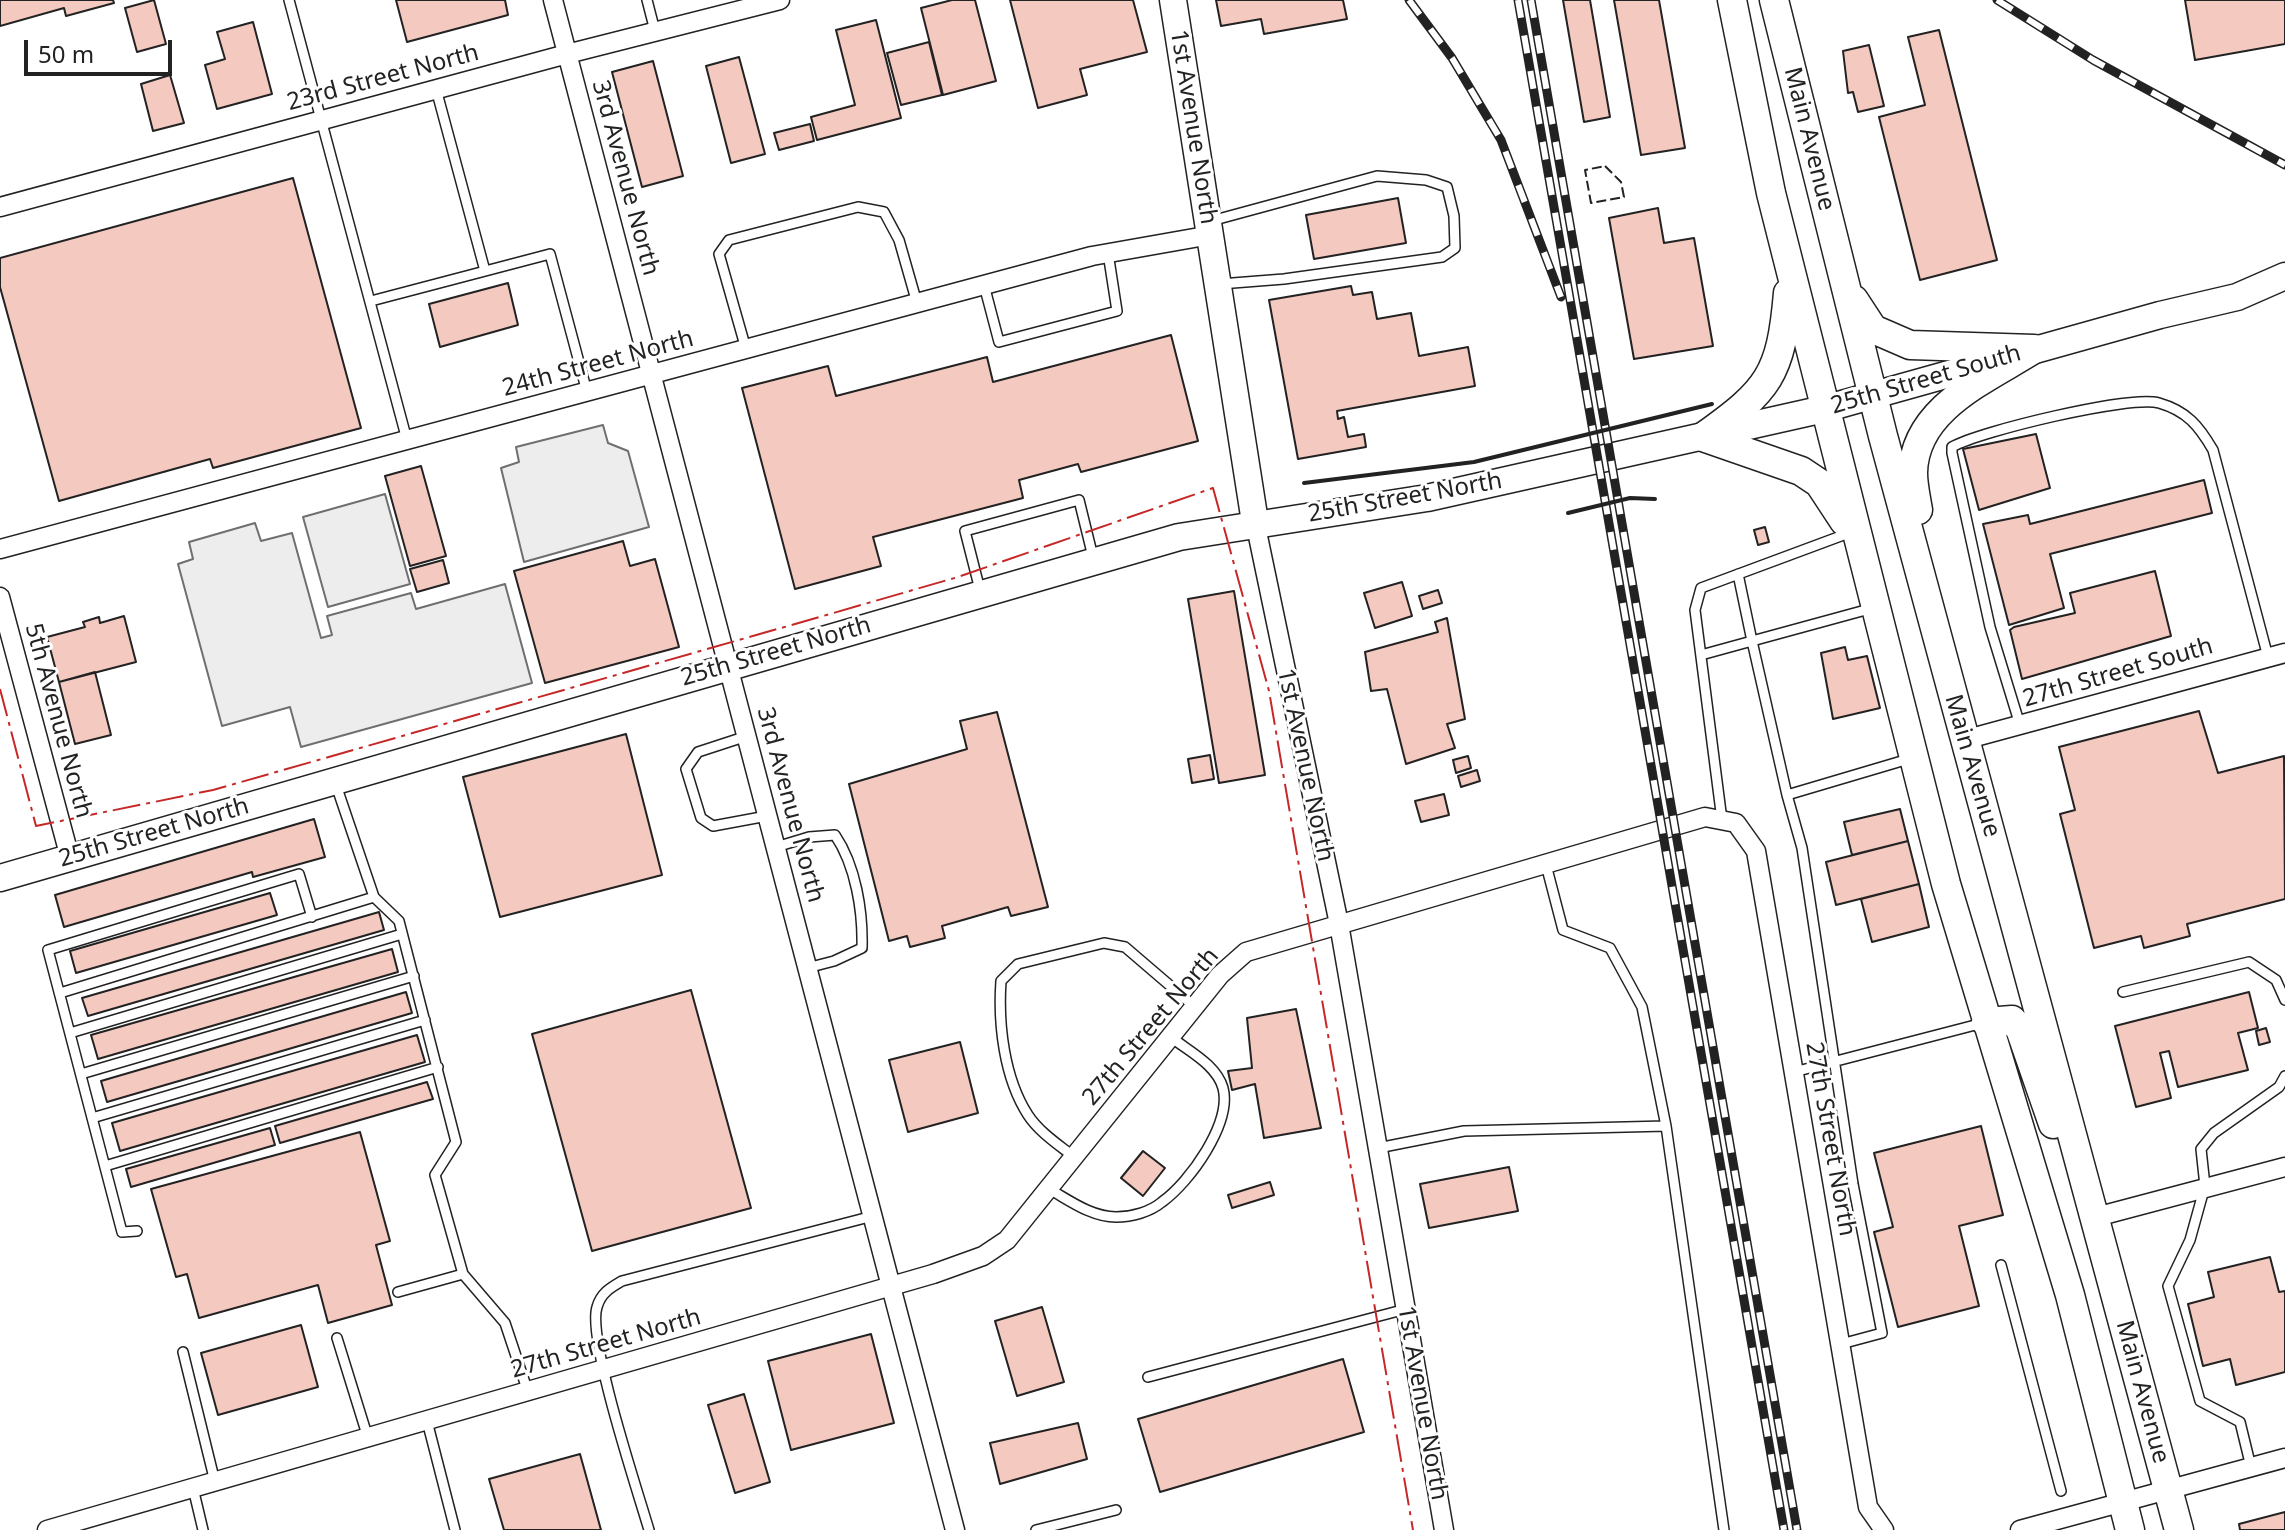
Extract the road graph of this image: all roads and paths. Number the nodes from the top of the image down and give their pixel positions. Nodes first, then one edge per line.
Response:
1 (289, 0) edge
2 (553, 0) edge
3 (647, 0) edge
4 (780, 0) edge
5 (1173, 0) edge
6 (1732, 0) edge
7 (1774, 0) edge
8 (655, 31) junction
9 (567, 54) junction
10 (436, 89) junction
11 (324, 119) junction
12 (0, 207) edge
13 (1210, 228) junction
14 (1108, 253) junction
15 (1790, 268) junction
16 (485, 271) junction
17 (2285, 276) edge
18 (1220, 284) junction
19 (984, 285) junction
20 (1846, 289) junction
21 (371, 301) junction
22 (917, 303) junction
23 (746, 349) junction
24 (2034, 349) junction
25 (652, 374) junction
26 (587, 392) junction
27 (1872, 393) junction
28 (1824, 409) junction
29 (1703, 437) junction
30 (407, 440) junction
31 (1563, 469) joint
32 (1255, 522) junction
33 (1849, 533) junction
34 (0, 549) edge
35 (1094, 561) junction
36 (1864, 562) junction
37 (1738, 574) junction
38 (981, 593) junction
39 (0, 597) edge
40 (1876, 607) junction
41 (1933, 622) junction
42 (1752, 641) junction
43 (1701, 655) junction
44 (2276, 655) edge
45 (728, 665) junction
46 (2020, 725) junction
47 (747, 736) junction
48 (1964, 740) junction
49 (1916, 757) junction
50 (334, 780) junction
51 (1787, 795) junction
52 (767, 816) junction
53 (1722, 820) junction
54 (776, 847) junction
55 (70, 858) junction
56 (1545, 861) junction
57 (0, 878) edge
58 (374, 897) junction
59 (312, 917) junction
60 (1339, 924) junction
61 (402, 934) junction
62 (807, 968) junction
63 (414, 976) junction
64 (2123, 992) dead end
65 (60, 993) junction
66 (2285, 1000) edge
67 (1195, 1007) junction
68 (425, 1020) junction
69 (1986, 1022) junction
70 (70, 1033) junction
71 (1171, 1037) junction
72 (1836, 1061) junction
73 (438, 1067) junction
74 (1794, 1072) junction
75 (81, 1074) junction
76 (2285, 1076) edge
77 (92, 1118) junction
78 (1666, 1126) junction
79 (1378, 1148) junction
80 (1074, 1157) junction
81 (105, 1166) junction
82 (2285, 1167) edge
83 (2205, 1186) junction
84 (1049, 1189) junction
85 (873, 1216) junction
86 (2096, 1217) junction
87 (137, 1231) dead end
88 (2107, 1259) junction
89 (2001, 1265) dead end
90 (463, 1274) junction
91 (891, 1286) junction
92 (398, 1292) dead end
93 (1406, 1309) junction
94 (337, 1338) dead end
95 (1841, 1344) junction
96 (183, 1352) dead end
97 (604, 1370) junction
98 (1148, 1377) dead end
99 (528, 1392) junction
100 (427, 1421) junction
101 (368, 1438) junction
102 (2285, 1458) edge
103 (2251, 1467) junction
104 (215, 1482) junction
105 (193, 1488) junction
106 (2167, 1488) junction
107 (2061, 1491) dead end
108 (1116, 1510) dead end
109 (2126, 1516) edge
110 (47, 1530) edge
111 (203, 1530) edge
112 (455, 1530) edge
113 (649, 1530) edge
114 (955, 1530) edge
115 (1036, 1530) edge
116 (1444, 1530) edge
117 (1724, 1530) edge
118 (1884, 1530) edge
119 (2020, 1530) edge
120 (2179, 1530) edge

1 - 11 lane
2 - 9 street, 3rd Avenue North
3 - 8 lane
4 - 8 street, 23rd Street North
5 - 13 main road, 1st Avenue North
6 - 15 main road, Main Avenue
7 - 20 main road, Main Avenue
8 - 9 street, 23rd Street North
9 - 10 street, 23rd Street North
9 - 25 street, 3rd Avenue North
10 - 11 street, 23rd Street North
10 - 16 lane
11 - 12 street, 23rd Street North
11 - 21 lane
13 - 14 street, 24th Street North
13 - 18 main road, 1st Avenue North
13 - 18 lane
14 - 19 street, 24th Street North
14 - 19 lane
15 - 28 main road, Main Avenue
15 - 29 main road
16 - 21 lane
16 - 26 lane
17 - 24 main road, 25th Street South
18 - 32 main road, 1st Avenue North
19 - 22 street, 24th Street North
20 - 24 main road
20 - 27 main road, Main Avenue
21 - 30 lane
22 - 23 street, 24th Street North
22 - 23 lane
23 - 25 street, 24th Street North
24 - 27 main road, 25th Street South
24 - 41 main road
25 - 26 street, 24th Street North
25 - 45 street, 3rd Avenue North
26 - 30 street, 24th Street North
27 - 28 main road, 25th Street South
27 - 41 main road, Main Avenue
28 - 29 main road, 25th Street South
28 - 36 main road, Main Avenue
29 - 31 main road, 25th Street South
29 - 33 main road
30 - 34 street, 24th Street North
31 - 32 main road, 25th Street North
32 - 35 main road, 25th Street North
32 - 60 street, 1st Avenue North
33 - 36 main road
33 - 37 lane
35 - 38 main road, 25th Street North
35 - 38 lane
36 - 40 main road, Main Avenue
37 - 42 lane
37 - 43 lane
38 - 45 main road, 25th Street North
39 - 55 street, 5th Avenue North
40 - 42 lane
40 - 49 main road, Main Avenue
41 - 48 main road, Main Avenue
42 - 43 lane
42 - 51 lane
43 - 53 lane
44 - 46 street, 27th Street South
44 - 46 lane
45 - 47 street, 3rd Avenue North
45 - 50 main road, 25th Street North
46 - 48 street, 27th Street South
47 - 52 street, 3rd Avenue North
47 - 52 lane
48 - 86 main road, Main Avenue
49 - 51 lane
49 - 69 main road, Main Avenue
50 - 55 main road, 25th Street North
50 - 58 lane
51 - 72 lane
52 - 54 street, 3rd Avenue North
53 - 56 street, 27th Street North
53 - 74 street, 27th Street North
54 - 62 street, 3rd Avenue North
54 - 62 lane
55 - 57 main road, 25th Street North
56 - 60 street, 27th Street North
56 - 78 lane
58 - 59 lane
58 - 61 lane
59 - 65 lane
59 - 65 lane
60 - 67 street, 27th Street North
60 - 79 street, 1st Avenue North
61 - 63 lane
61 - 70 lane
62 - 85 street, 3rd Avenue North
63 - 68 lane
63 - 75 lane
64 - 66 lane
65 - 70 lane
67 - 71 street, 27th Street North
67 - 80 lane
68 - 73 lane
68 - 77 lane
69 - 72 lane
69 - 88 main road
69 - 109 main road, Main Avenue
70 - 75 lane
71 - 80 street, 27th Street North
71 - 84 lane
72 - 74 lane
72 - 95 lane
73 - 81 lane
73 - 90 lane
74 - 95 street, 27th Street North
75 - 77 lane
76 - 83 lane
77 - 81 lane
78 - 79 lane
78 - 117 lane
79 - 93 street, 1st Avenue North
80 - 84 street, 27th Street North
81 - 87 lane
82 - 83 street
83 - 86 street
83 - 103 lane
84 - 91 street, 27th Street North
85 - 91 street, 3rd Avenue North
85 - 97 lane
86 - 88 main road, Main Avenue
88 - 106 main road, Main Avenue
89 - 107 lane
90 - 92 lane
90 - 99 lane
91 - 97 street, 27th Street North
91 - 114 street, 3rd Avenue North
93 - 98 lane
93 - 116 street, 1st Avenue North
94 - 101 lane
95 - 118 street, 27th Street North
96 - 104 lane
97 - 99 street, 27th Street North
97 - 113 lane
99 - 100 street, 27th Street North
100 - 101 street, 27th Street North
100 - 112 lane
101 - 104 street, 27th Street North
102 - 103 street
103 - 106 street
104 - 105 street, 27th Street North
105 - 110 street, 27th Street North
105 - 111 lane
106 - 109 street
106 - 120 main road, Main Avenue
108 - 115 lane
109 - 119 street

